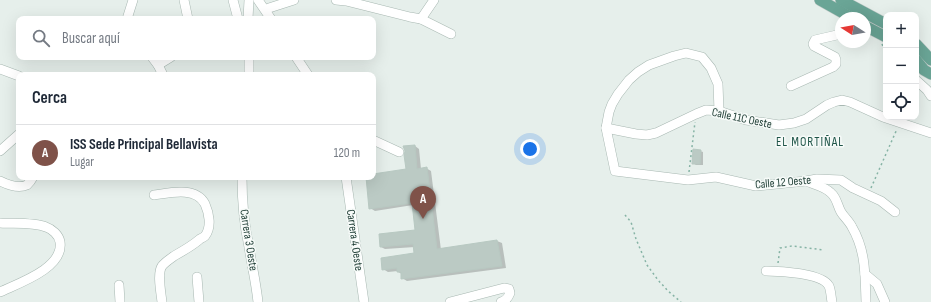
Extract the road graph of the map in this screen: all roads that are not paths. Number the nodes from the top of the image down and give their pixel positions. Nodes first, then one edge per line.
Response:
1 (133, 0) edge
2 (177, 0) edge
3 (184, 0) edge
4 (233, 0) edge
5 (249, 0) edge
6 (258, 0) edge
7 (294, 0) edge
8 (336, 0) edge
9 (433, 0) edge
10 (820, 0) edge
11 (841, 0) edge
12 (269, 8) dead end
13 (841, 12) edge
14 (128, 16) edge
15 (188, 16) edge
16 (237, 16) edge
17 (248, 16) edge
18 (269, 16) edge
19 (421, 19) junction
20 (883, 22) edge
21 (871, 29) edge
22 (451, 34) dead end
23 (883, 35) edge
24 (835, 36) edge
25 (919, 47) edge
26 (154, 60) edge
27 (166, 60) edge
28 (249, 60) edge
29 (298, 60) edge
30 (931, 60) edge
31 (919, 64) edge
32 (158, 65) junction
33 (0, 69) edge
34 (162, 72) edge
35 (249, 72) edge
36 (306, 72) edge
37 (931, 74) edge
38 (16, 75) edge
39 (919, 83) edge
40 (791, 86) dead end
41 (931, 96) edge
42 (719, 111) junction
43 (606, 128) junction
44 (931, 133) edge
45 (16, 137) edge
46 (376, 141) edge
47 (0, 151) edge
48 (399, 152) dead end
49 (31, 180) edge
50 (242, 180) edge
51 (346, 180) edge
52 (0, 181) edge
53 (806, 181) junction
54 (154, 195) dead end
55 (895, 212) dead end
56 (0, 223) edge
57 (766, 271) dead end
58 (865, 274) junction
59 (197, 276) dead end
60 (119, 285) dead end
61 (0, 292) edge
62 (120, 302) edge
63 (162, 302) edge
64 (199, 302) edge
65 (258, 302) edge
66 (364, 302) edge
67 (450, 302) edge
68 (501, 302) edge
69 (832, 302) edge
70 (866, 302) edge
71 (885, 302) edge

1 - 14 street
2 - 15 street
3 - 15 street
4 - 16 street
5 - 17 street
6 - 18 street
7 - 12 street
8 - 19 street
9 - 19 street
10 - 13 main road
11 - 20 main road
19 - 22 street
21 - 23 main road
24 - 40 street
25 - 30 main road
26 - 32 street
27 - 32 street
28 - 35 street
29 - 36 street
31 - 37 main road
32 - 34 street
33 - 38 street
39 - 41 street
42 - 43 street, Calle 11C Oeste
42 - 43 street
42 - 44 street, Calle 11C Oeste
43 - 53 street, Calle 12 Oeste
45 - 47 street
46 - 48 street
49 - 52 street
50 - 65 street, Carrera 3 Oeste
51 - 66 street, Carrera 4 Oeste
53 - 55 street, Calle 12 Oeste
53 - 58 street
54 - 63 street
56 - 61 street
57 - 69 street
58 - 70 street
58 - 71 street
59 - 64 street
60 - 62 street
67 - 68 street

